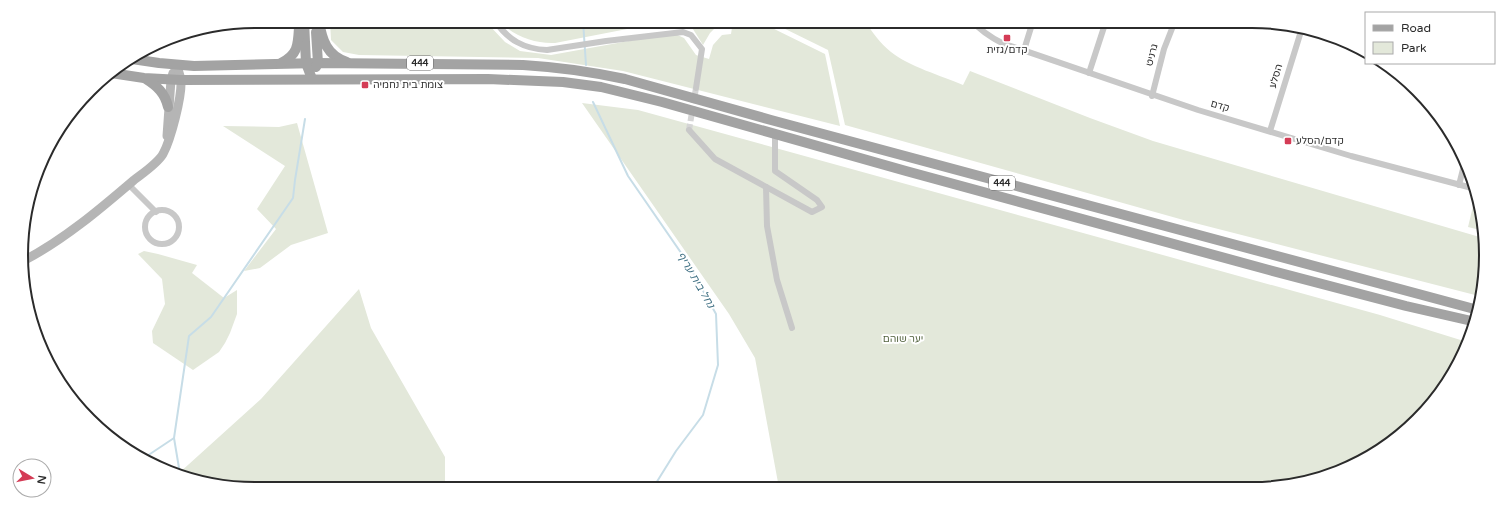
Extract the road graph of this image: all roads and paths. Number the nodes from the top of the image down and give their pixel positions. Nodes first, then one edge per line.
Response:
1 (299, 28) edge
2 (304, 28) edge
3 (318, 28) edge
4 (320, 28) edge
5 (501, 28) edge
6 (978, 28) edge
7 (1031, 28) edge
8 (1104, 28) edge
9 (1172, 28) edge
10 (1300, 33) edge
11 (1024, 50) junction
12 (138, 60) edge
13 (318, 62) junction
14 (306, 63) junction
15 (353, 63) junction
16 (280, 64) junction
17 (177, 65) junction
18 (1089, 73) junction
19 (118, 74) edge
20 (144, 78) junction
21 (312, 79) junction
22 (176, 80) junction
23 (696, 88) tunnel mouth
24 (1152, 96) junction
25 (168, 107) junction
26 (688, 130) dead end
27 (1270, 131) junction
28 (775, 134) junction
29 (167, 143) junction
30 (1463, 170) edge
31 (129, 185) junction
32 (1459, 185) junction
33 (766, 187) junction
34 (1468, 187) edge
35 (156, 212) junction
36 (28, 258) edge
37 (1472, 309) edge
38 (1469, 320) edge
39 (792, 328) dead end

1 - 16 main road
2 - 14 main road
3 - 13 main road
4 - 15 main road
5 - 23 street
6 - 11 street, קדם
7 - 11 street
8 - 18 street
9 - 24 street, גרניט
10 - 27 street, הסלע
11 - 18 street, קדם
12 - 17 main road, 444
13 - 14 main road, 444
13 - 15 main road, 444
13 - 21 main road
14 - 16 main road, 444
14 - 21 main road
15 - 37 main road, 444
16 - 17 main road, 444
17 - 22 street
18 - 24 street, קדם
19 - 20 main road, 444
20 - 22 main road, 444
20 - 25 main road
21 - 22 main road, 444
21 - 28 main road, 444
22 - 25 street
22 - 29 street
24 - 27 street, קדם
25 - 29 street
26 - 33 street
27 - 32 street, קדם
28 - 33 street
28 - 38 main road, 444
29 - 31 street
30 - 32 street
31 - 35 street
31 - 36 street
32 - 34 street, קדם
33 - 39 street
35 - 35 street

